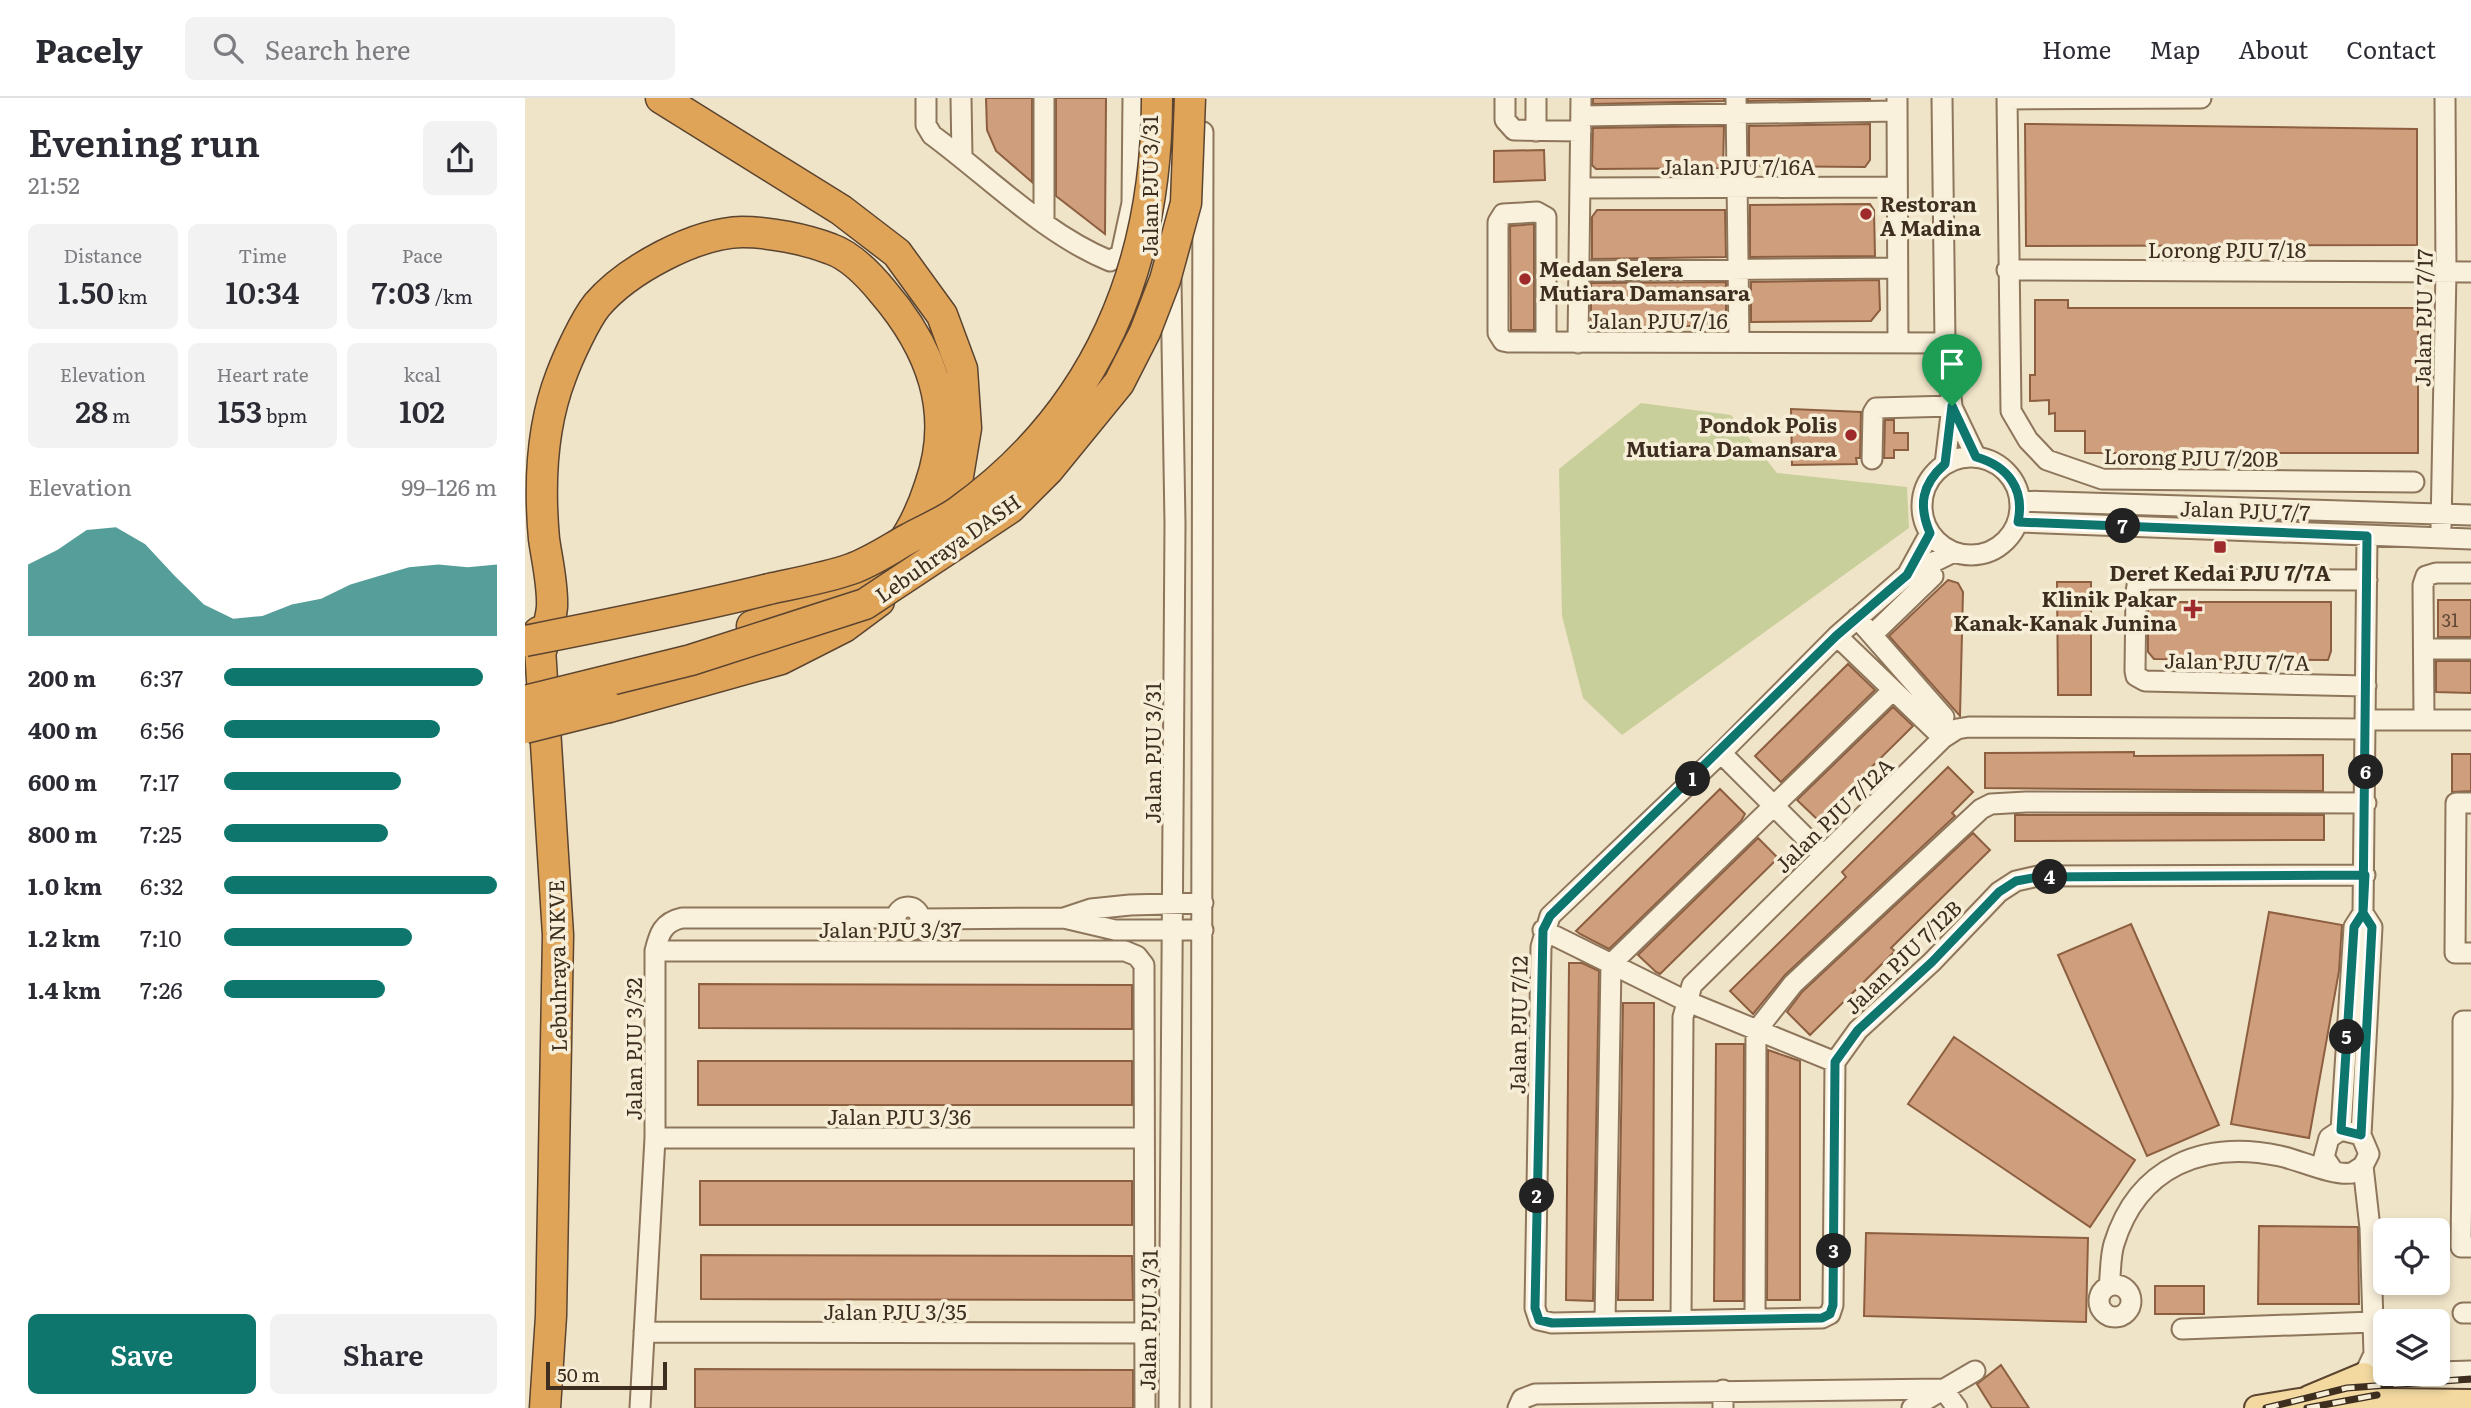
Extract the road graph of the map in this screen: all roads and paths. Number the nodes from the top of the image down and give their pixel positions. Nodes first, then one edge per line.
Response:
1 (661, 98) edge
2 (926, 98) edge
3 (961, 98) edge
4 (1044, 98) edge
5 (1133, 98) edge
6 (1157, 98) edge
7 (1172, 98) edge
8 (1190, 98) edge
9 (1203, 98) edge
10 (1505, 98) edge
11 (1536, 98) edge
12 (1943, 98) edge
13 (2201, 98) edge
14 (2445, 98) edge
15 (2007, 99) edge
16 (1897, 105) edge
17 (1736, 106) edge
18 (1581, 115) edge
19 (1537, 131) junction
20 (962, 157) junction
21 (1897, 187) junction
22 (1580, 188) junction
23 (1737, 188) junction
24 (1044, 221) junction
25 (1897, 268) junction
26 (1738, 270) junction
27 (2007, 270) junction
28 (1577, 271) junction
29 (2447, 272) junction
30 (2471, 272) edge
31 (1546, 342) junction
32 (1739, 342) junction
33 (1578, 343) junction
34 (1898, 343) junction
35 (1945, 343) junction
36 (1952, 406) junction
37 (1976, 457) junction
38 (1872, 459) dead end
39 (1945, 464) junction
40 (2414, 482) dead end
41 (2020, 501) junction
42 (2441, 515) junction
43 (2471, 515) edge
44 (2018, 522) junction
45 (525, 526) edge
46 (1930, 533) junction
47 (2367, 536) junction
48 (2441, 539) junction
49 (2471, 539) edge
50 (1955, 552) junction
51 (2471, 573) edge
52 (1907, 575) junction
53 (1933, 576) dead end
54 (2367, 580) junction
55 (1857, 618) junction
56 (1872, 635) junction
57 (1836, 636) junction
58 (533, 646) edge
59 (2425, 649) junction
60 (2471, 649) edge
61 (2366, 686) junction
62 (525, 688) edge
63 (1893, 690) junction
64 (525, 701) edge
65 (1944, 717) dead end
66 (2424, 720) junction
67 (2471, 720) edge
68 (2365, 725) junction
69 (525, 728) edge
70 (1943, 738) junction
71 (1721, 753) junction
72 (2366, 803) junction
73 (2471, 803) edge
74 (1775, 807) junction
75 (1823, 855) junction
76 (2463, 874) edge
77 (2365, 875) junction
78 (1173, 903) junction
79 (1203, 903) junction
80 (2363, 913) junction
81 (1064, 918) junction
82 (1203, 930) junction
83 (1543, 930) junction
84 (1173, 931) junction
85 (655, 951) junction
86 (2471, 953) edge
87 (1611, 964) junction
88 (1686, 1001) junction
89 (2467, 1021) edge
90 (1756, 1031) junction
91 (1835, 1062) junction
92 (2467, 1097) edge
93 (2341, 1130) junction
94 (2361, 1135) junction
95 (655, 1138) junction
96 (1144, 1138) junction
97 (2326, 1144) junction
98 (2282, 1156) junction
99 (2332, 1169) junction
100 (2467, 1169) edge
101 (2357, 1170) junction
102 (2471, 1247) edge
103 (2109, 1286) dead end
104 (1755, 1318) junction
105 (1681, 1320) junction
106 (1605, 1322) junction
107 (2372, 1322) junction
108 (2182, 1329) dead end
109 (2373, 1331) edge
110 (644, 1332) junction
111 (1145, 1333) junction
112 (2373, 1370) edge
113 (1975, 1371) dead end
114 (2471, 1371) edge
115 (2450, 1372) edge
116 (1943, 1389) junction
117 (1723, 1399) edge
118 (2305, 1400) junction
119 (2471, 1402) edge
120 (545, 1408) edge
121 (640, 1408) edge
122 (1145, 1408) edge
123 (1169, 1408) edge
124 (1201, 1408) edge
125 (1518, 1408) edge
126 (1912, 1408) edge
127 (1957, 1408) edge
128 (2257, 1408) edge

1 - 69 highway, bridge
2 - 20 street
3 - 20 street
4 - 24 street
5 - 24 street
6 - 58 highway, Lebuhraya DASH, bridge
7 - 78 street, Jalan PJU 3/31
8 - 64 highway, Lebuhraya DASH, bridge
9 - 79 street
10 - 19 street
11 - 19 street
12 - 35 street
13 - 15 street
14 - 29 street, Jalan PJU 7/17
15 - 27 street, Lorong PJU 7/20B
16 - 17 street
16 - 21 street
17 - 18 street
17 - 23 street
18 - 19 street
18 - 22 street, Jalan PJU 7/16
20 - 24 street
21 - 23 street, Jalan PJU 7/16A
21 - 25 street
22 - 23 street, Jalan PJU 7/16A
22 - 28 street, Jalan PJU 7/16
23 - 26 street
25 - 26 street
25 - 34 street
26 - 28 street
26 - 32 street
27 - 29 street, Lorong PJU 7/18
27 - 40 street, Lorong PJU 7/20B
28 - 33 street, Jalan PJU 7/16
29 - 30 street, Lorong PJU 7/18
29 - 42 street, Jalan PJU 7/17
31 - 31 street
31 - 33 street
32 - 33 street, Jalan PJU 7/16
32 - 34 street, Jalan PJU 7/16
34 - 35 street, Jalan PJU 7/16
35 - 36 street
36 - 37 street
36 - 38 street
36 - 39 street
37 - 39 street
37 - 41 street
39 - 46 street
41 - 42 street, Jalan PJU 7/7
41 - 44 street
42 - 43 street, Jalan PJU 7/7
42 - 48 street, Jalan PJU 7/17
44 - 47 street, Jalan PJU 7/7
44 - 50 street
45 - 58 highway, Lebuhraya NKVE
46 - 50 street
46 - 52 street, Jalan PJU 7/12
47 - 48 street, Jalan PJU 7/7
47 - 54 street
48 - 49 street, Jalan PJU 7/7
50 - 52 street, Jalan PJU 7/12
51 - 59 street
52 - 55 street, Jalan PJU 7/12
53 - 56 street
54 - 61 street
54 - 61 street, Jalan PJU 7/7A
55 - 56 street
55 - 57 street, Jalan PJU 7/12
56 - 65 street
57 - 63 street
57 - 71 street, Jalan PJU 7/12
58 - 62 highway
58 - 120 highway, Lebuhraya NKVE
59 - 60 street
59 - 66 street
61 - 68 street
63 - 70 street
63 - 74 street
66 - 67 street, Jalan PJU 7/12A
66 - 68 street, Jalan PJU 7/12A
68 - 70 street, Jalan PJU 7/12A
68 - 72 street
70 - 75 street, Jalan PJU 7/12A
71 - 74 street
71 - 83 street, Jalan PJU 7/12
72 - 77 street
72 - 90 street
73 - 76 street
74 - 75 street
74 - 87 street
75 - 88 street, Jalan PJU 7/12A
76 - 86 street
77 - 80 street
77 - 91 street, Jalan PJU 7/12B
78 - 79 street
78 - 81 street
78 - 84 street, Jalan PJU 3/31
79 - 82 street
80 - 93 street
80 - 94 street
81 - 84 street
81 - 85 street, Jalan PJU 3/32
82 - 84 street
82 - 124 street
83 - 87 street
83 - 106 street, Jalan PJU 7/12
84 - 123 street, Jalan PJU 3/31
85 - 95 street, Jalan PJU 3/32
85 - 96 street, Jalan PJU 3/37
87 - 88 street
87 - 106 street
88 - 90 street
88 - 105 street
89 - 92 street
90 - 91 street
90 - 104 street
91 - 104 street
92 - 100 street
93 - 94 street
93 - 97 street
94 - 101 street
95 - 96 street, Jalan PJU 3/36
95 - 110 street, Jalan PJU 3/32
96 - 111 street
97 - 98 street
97 - 99 street
98 - 99 street
98 - 103 street
99 - 101 street
100 - 102 street
101 - 107 street
104 - 105 street
105 - 106 street, Jalan PJU 7/12
107 - 108 street
107 - 109 street
110 - 111 street, Jalan PJU 3/35
110 - 121 street, Jalan PJU 3/32
111 - 122 street
112 - 118 main road
113 - 116 street
114 - 115 street
116 - 117 street
116 - 126 street
116 - 127 street
117 - 125 street
118 - 119 main road
118 - 128 main road

